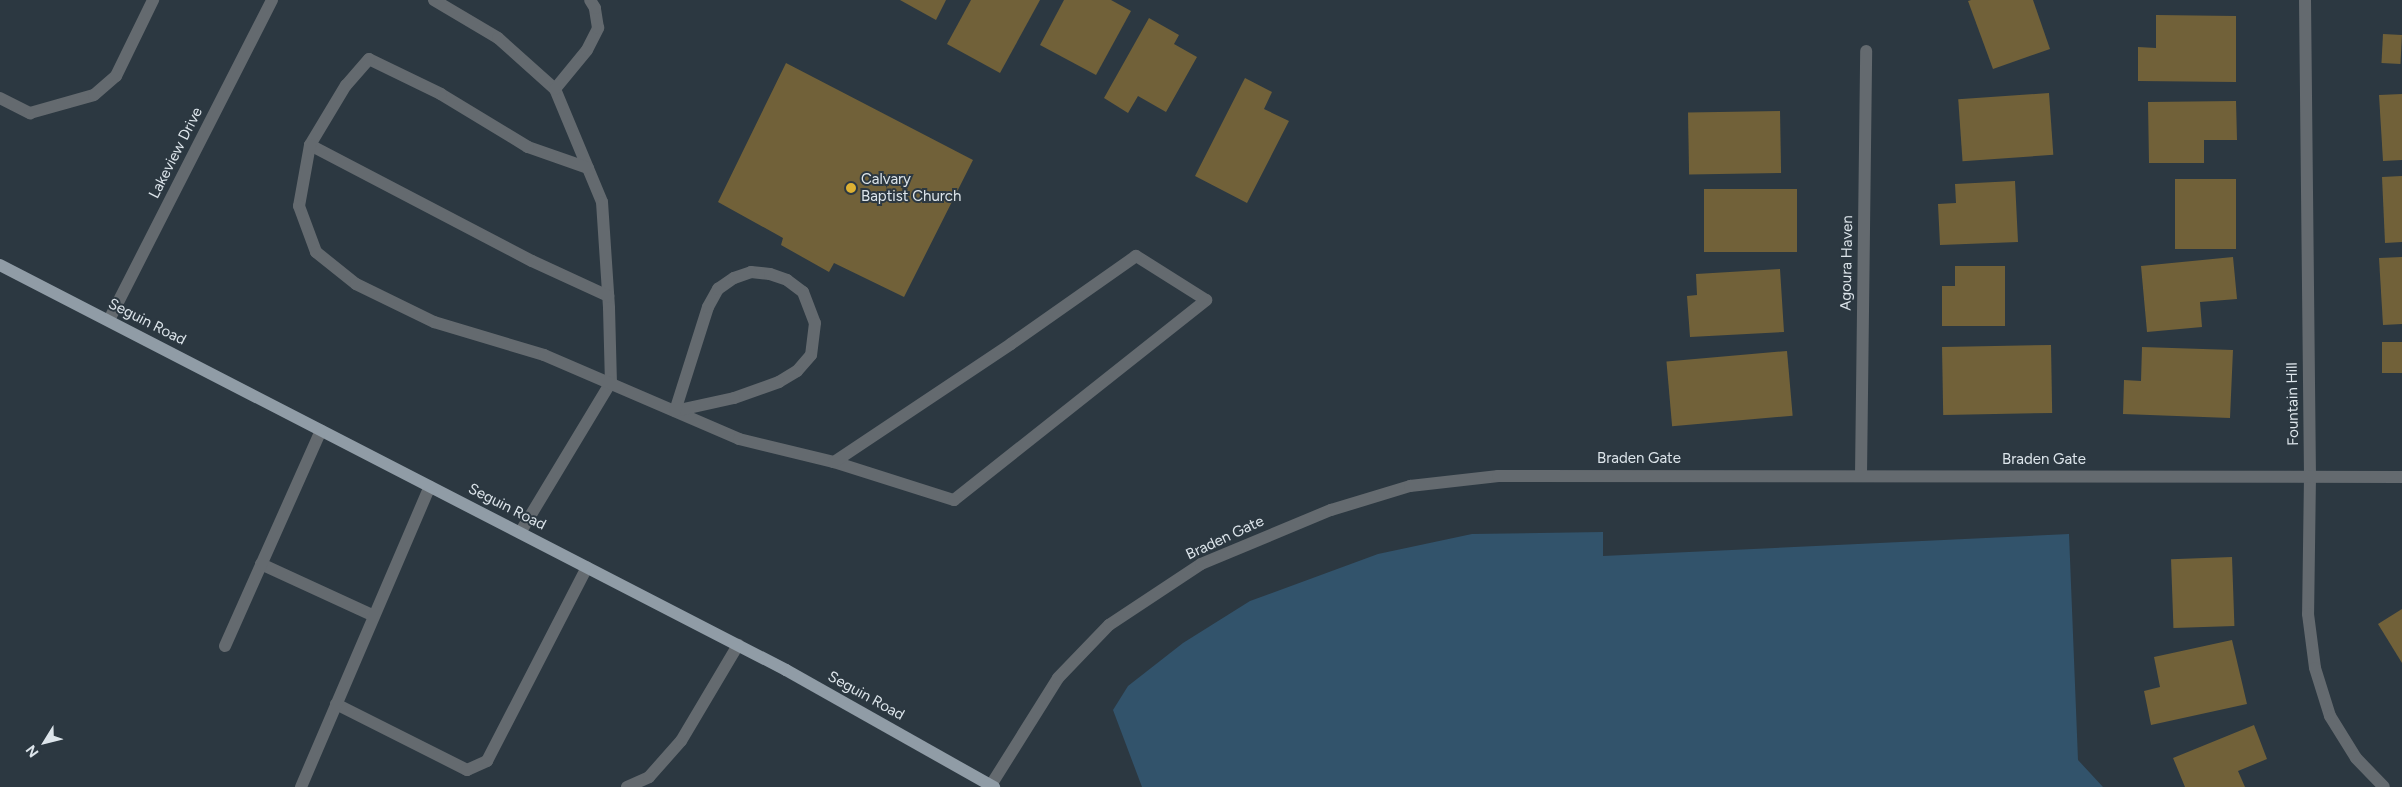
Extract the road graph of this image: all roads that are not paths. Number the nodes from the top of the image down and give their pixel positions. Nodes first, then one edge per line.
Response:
1 (153, 0) edge
2 (272, 0) edge
3 (434, 0) edge
4 (590, 0) edge
5 (2306, 0) edge
6 (1866, 51) dead end
7 (555, 89) junction
8 (0, 98) edge
9 (310, 145) junction
10 (588, 168) junction
11 (0, 265) edge
12 (608, 296) junction
13 (109, 320) junction
14 (610, 382) junction
15 (675, 410) junction
16 (321, 430) junction
17 (834, 462) junction
18 (1861, 476) junction
19 (2310, 476) junction
20 (2402, 477) edge
21 (430, 486) junction
22 (520, 533) junction
23 (261, 564) junction
24 (587, 567) junction
25 (374, 616) junction
26 (738, 645) junction
27 (225, 646) dead end
28 (336, 704) junction
29 (992, 786) edge
30 (301, 787) edge
31 (626, 787) edge
32 (2384, 787) edge

1 - 8 street
2 - 13 street, Lakeview Drive
3 - 7 street
4 - 7 street
5 - 19 street, Fountain Hill
6 - 18 street, Agoura Haven
7 - 10 street
9 - 10 street
9 - 12 street
9 - 14 street
10 - 12 street
11 - 13 main road, Seguin Road
12 - 14 street
13 - 16 main road, Seguin Road
14 - 15 street
14 - 22 street
15 - 15 street
15 - 17 street
16 - 21 main road, Seguin Road
16 - 23 street
17 - 17 street
18 - 19 street, Braden Gate
18 - 29 street, Braden Gate
19 - 20 street, Braden Gate
19 - 32 street, Fountain Hill
21 - 22 main road, Seguin Road
21 - 25 street
22 - 24 main road, Seguin Road
23 - 25 street
23 - 27 street
24 - 26 main road, Seguin Road
24 - 28 street
25 - 28 street
26 - 29 main road, Seguin Road
26 - 31 street
28 - 30 street

